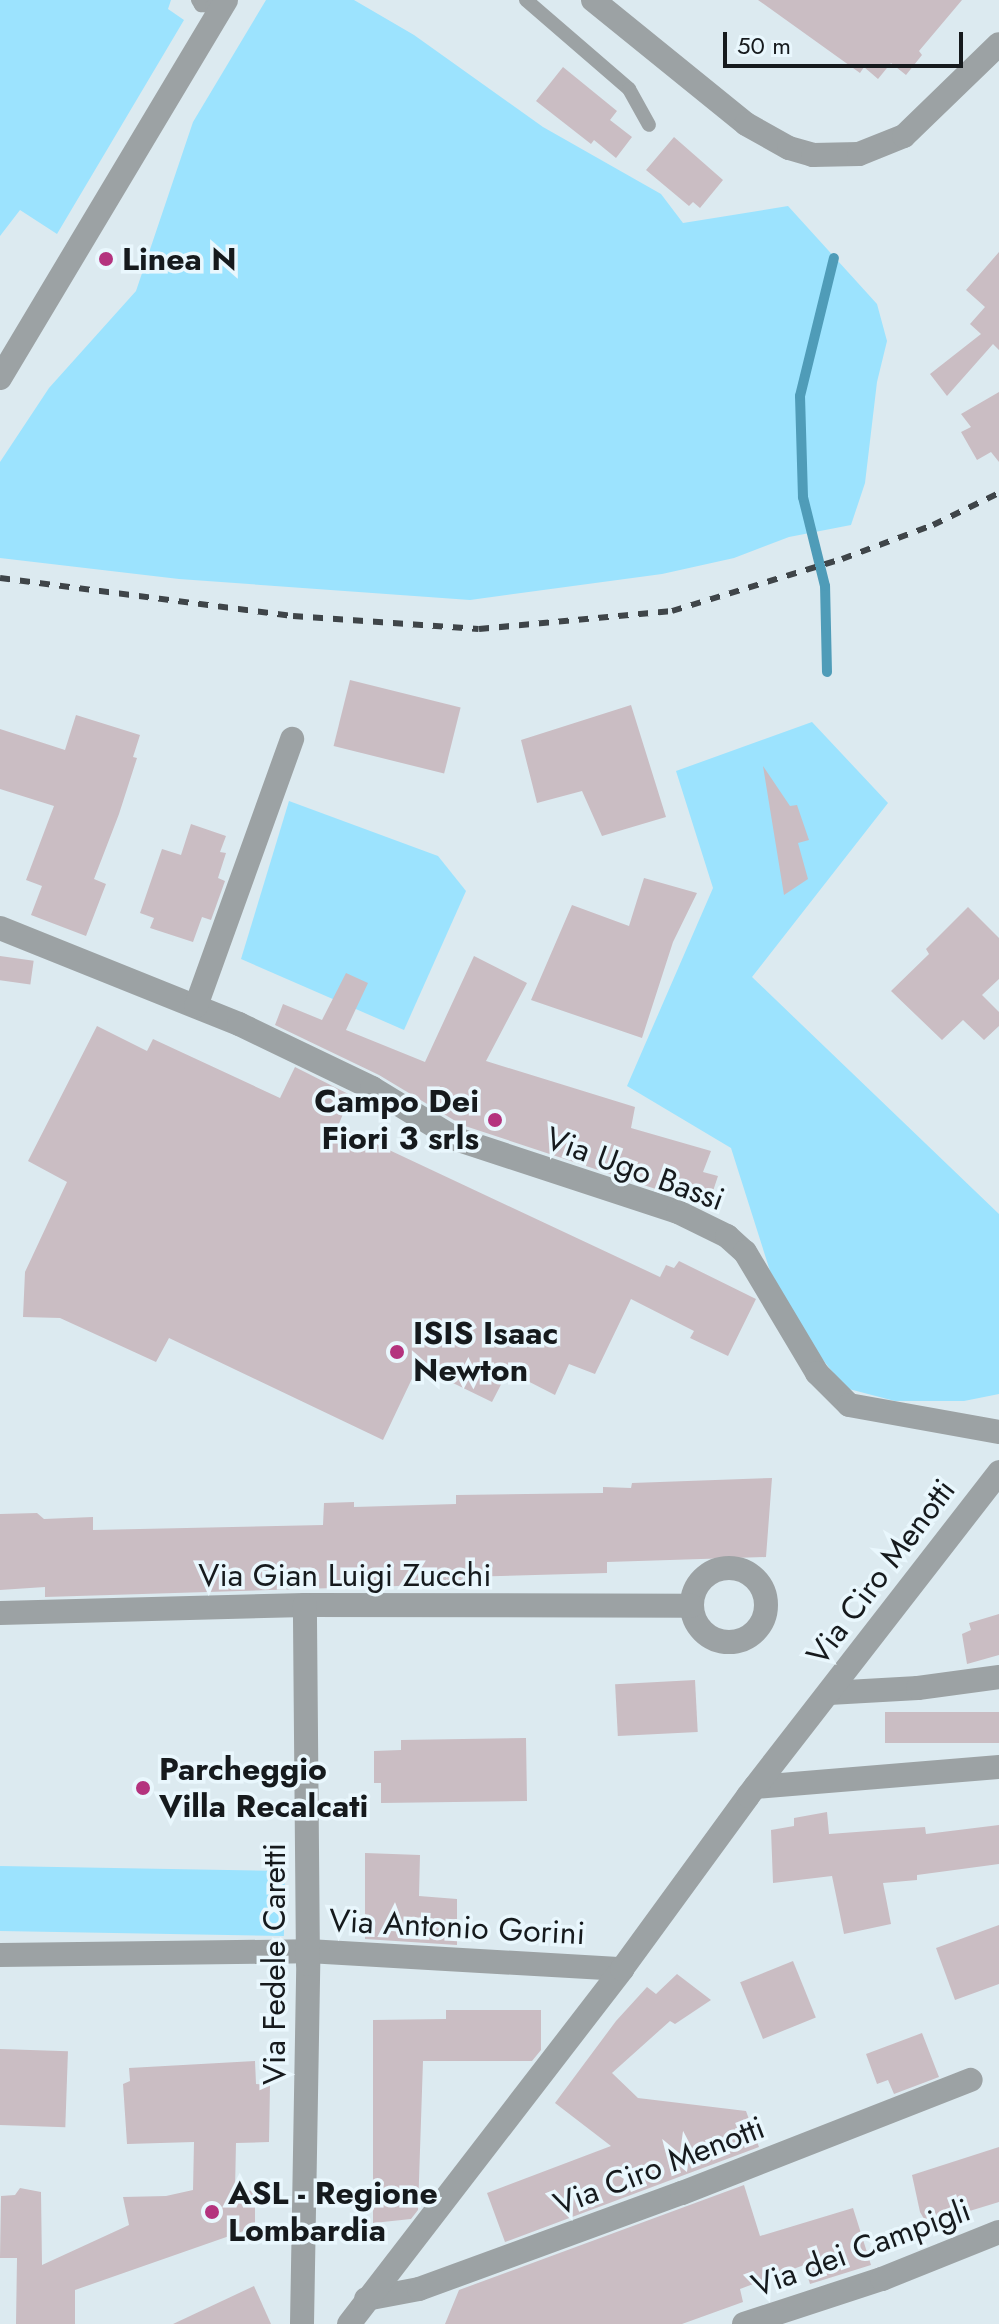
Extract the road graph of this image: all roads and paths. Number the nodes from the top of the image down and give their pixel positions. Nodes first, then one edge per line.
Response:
1 (198, 0) edge
2 (526, 0) edge
3 (593, 0) edge
4 (226, 1) edge
5 (999, 44) edge
6 (649, 125) dead end
7 (0, 378) edge
8 (292, 739) dead end
9 (0, 928) edge
10 (196, 1006) junction
11 (999, 1432) edge
12 (999, 1472) edge
13 (305, 1605) junction
14 (691, 1606) dead end
15 (0, 1613) edge
16 (999, 1677) edge
17 (829, 1693) junction
18 (999, 1767) edge
19 (755, 1787) junction
20 (308, 1951) junction
21 (0, 1955) edge
22 (622, 1969) junction
23 (971, 2080) dead end
24 (999, 2232) edge
25 (366, 2299) junction
26 (302, 2324) edge
27 (349, 2324) edge
28 (744, 2324) edge

1 - 4 lane
2 - 6 lane
3 - 5 street
4 - 7 street
8 - 10 street
9 - 10 street, Via Ugo Bassi
10 - 11 street, Via Ugo Bassi
12 - 17 street, Via Ciro Menotti
13 - 14 street, Via Gian Luigi Zucchi
13 - 15 street, Via Gian Luigi Zucchi
13 - 20 street, Via Fedele Caretti
16 - 17 street
17 - 19 street, Via Ciro Menotti
18 - 19 street
19 - 22 street, Via Ciro Menotti
20 - 21 street, Via Antonio Gorini
20 - 22 street, Via Antonio Gorini
20 - 26 street, Via Fedele Caretti
22 - 25 street, Via Ciro Menotti
23 - 25 street, Via Ciro Menotti
24 - 28 street, Via dei Campigli
25 - 27 street, Via Ciro Menotti

